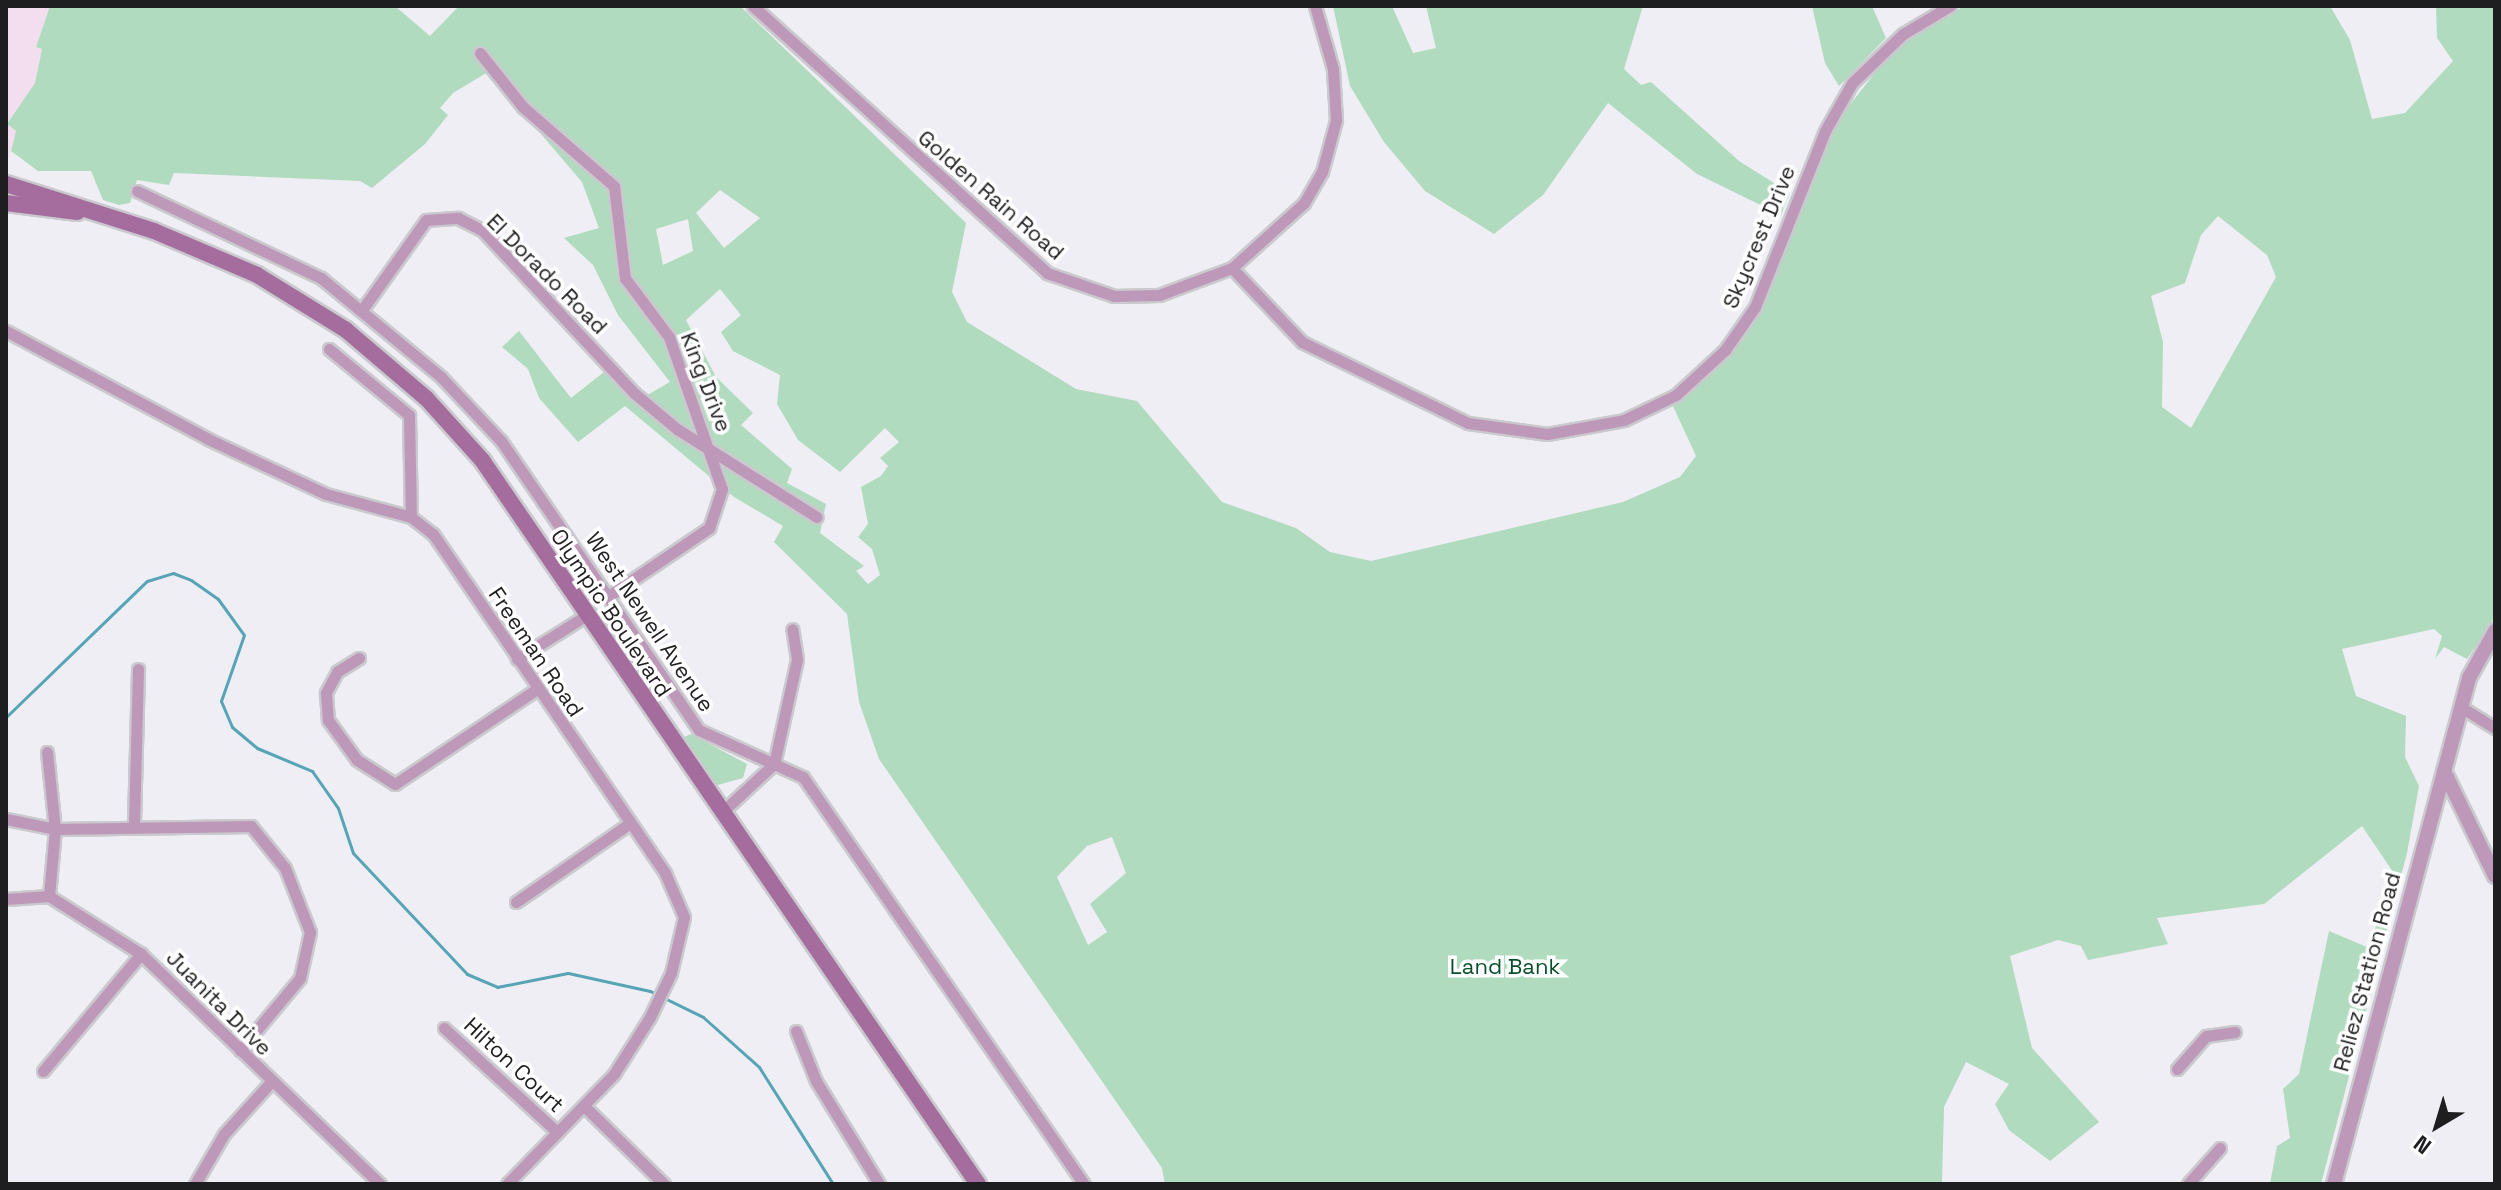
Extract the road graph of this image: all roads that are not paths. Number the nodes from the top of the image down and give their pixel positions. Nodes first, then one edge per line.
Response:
1 (753, 6) edge
2 (1315, 6) edge
3 (1950, 6) edge
4 (480, 53) dead end
5 (6, 184) edge
6 (137, 191) dead end
7 (6, 203) edge
8 (83, 212) junction
9 (1232, 268) junction
10 (362, 310) junction
11 (6, 331) edge
12 (329, 349) dead end
13 (712, 454) junction
14 (411, 517) junction
15 (817, 517) dead end
16 (610, 595) junction
17 (585, 616) junction
18 (792, 629) dead end
19 (2495, 631) edge
20 (359, 658) dead end
21 (517, 659) junction
22 (138, 669) dead end
23 (537, 689) junction
24 (2461, 707) junction
25 (2495, 728) edge
26 (47, 752) dead end
27 (774, 764) junction
28 (2444, 771) junction
29 (721, 813) junction
30 (6, 819) edge
31 (134, 823) junction
32 (627, 825) junction
33 (55, 829) junction
34 (2495, 876) edge
35 (49, 896) junction
36 (6, 899) edge
37 (516, 902) dead end
38 (141, 954) junction
39 (444, 1028) dead end
40 (796, 1031) dead end
41 (2235, 1032) dead end
42 (240, 1050) junction
43 (2177, 1069) dead end
44 (43, 1071) dead end
45 (271, 1082) junction
46 (584, 1106) junction
47 (557, 1132) junction
48 (2220, 1148) dead end
49 (195, 1184) edge
50 (380, 1184) edge
51 (507, 1184) edge
52 (664, 1184) edge
53 (879, 1184) edge
54 (978, 1184) edge
55 (1084, 1184) edge
56 (2188, 1184) edge
57 (2334, 1184) edge

1 - 9 street, Golden Rain Road
2 - 9 street, Golden Rain Road
3 - 9 street, Skycrest Drive
4 - 13 street, King Drive
5 - 8 main road, Olympic Boulevard
6 - 10 street, West Newell Avenue
7 - 8 main road, Olympic Boulevard
8 - 17 main road, Olympic Boulevard
10 - 13 street, El Dorado Road
10 - 16 street, West Newell Avenue
11 - 14 street, Freeman Road
12 - 14 street
13 - 15 street
13 - 16 street, King Drive
14 - 21 street, Freeman Road
16 - 27 street, West Newell Avenue
17 - 21 street
17 - 29 main road, Olympic Boulevard
18 - 27 street
19 - 24 street, Reliez Station Road
20 - 23 street
21 - 23 street, Freeman Road
22 - 31 street
23 - 32 street, Freeman Road
24 - 25 street
24 - 28 street, Reliez Station Road
26 - 33 street
27 - 29 street
27 - 55 street, West Newell Avenue
28 - 34 street
28 - 57 street, Reliez Station Road
29 - 54 main road, Olympic Boulevard
30 - 33 street
31 - 33 street
31 - 42 street
32 - 37 street
32 - 46 street, Freeman Road
33 - 35 street
35 - 36 street
35 - 38 street, Juanita Drive
38 - 42 street, Juanita Drive
38 - 44 street
39 - 47 street, Hilton Court
40 - 53 street
41 - 43 street
42 - 45 street, Juanita Drive
45 - 49 street
45 - 50 street, Juanita Drive
46 - 47 street, Freeman Road
46 - 52 street
47 - 51 street, Freeman Road
48 - 56 street

